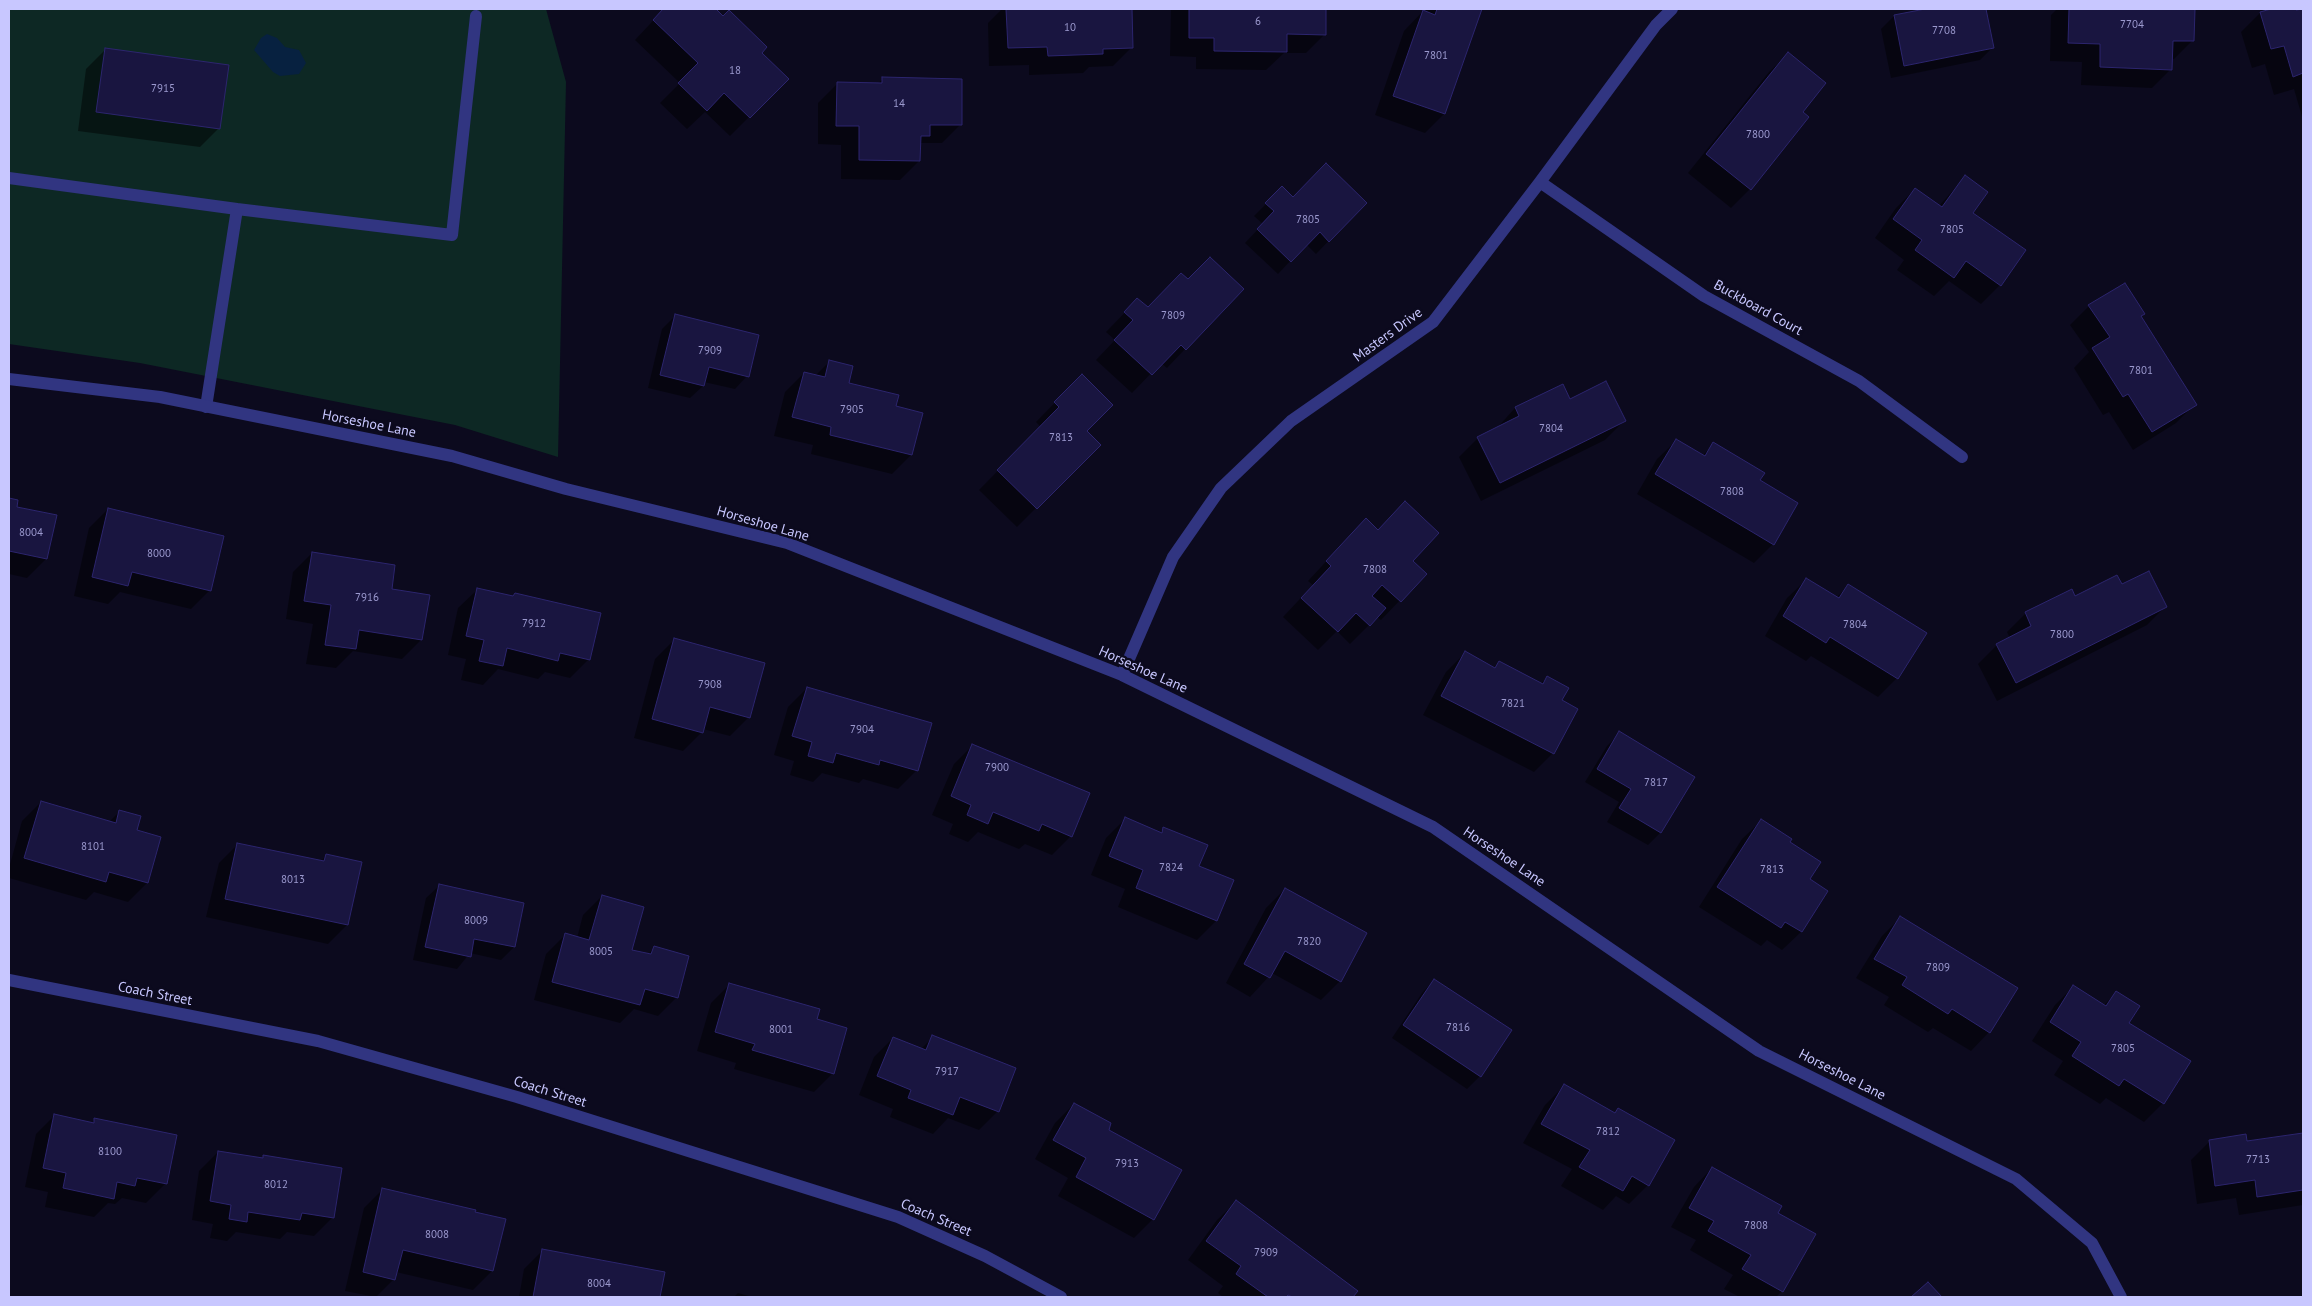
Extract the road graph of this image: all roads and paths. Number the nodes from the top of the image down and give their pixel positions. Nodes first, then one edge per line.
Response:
1 (1672, 9) edge
2 (476, 16) dead end
3 (9, 178) edge
4 (1540, 182) junction
5 (237, 209) junction
6 (9, 379) edge
7 (206, 407) junction
8 (1962, 458) dead end
9 (1122, 675) junction
10 (9, 980) edge
11 (1061, 1297) edge
12 (2121, 1297) edge

1 - 4 street, Masters Drive
2 - 5 street
3 - 5 street
4 - 8 street, Buckboard Court
4 - 9 street, Masters Drive
5 - 7 street
6 - 7 street, Horseshoe Lane
7 - 9 street, Horseshoe Lane
9 - 12 street, Horseshoe Lane
10 - 11 street, Coach Street

